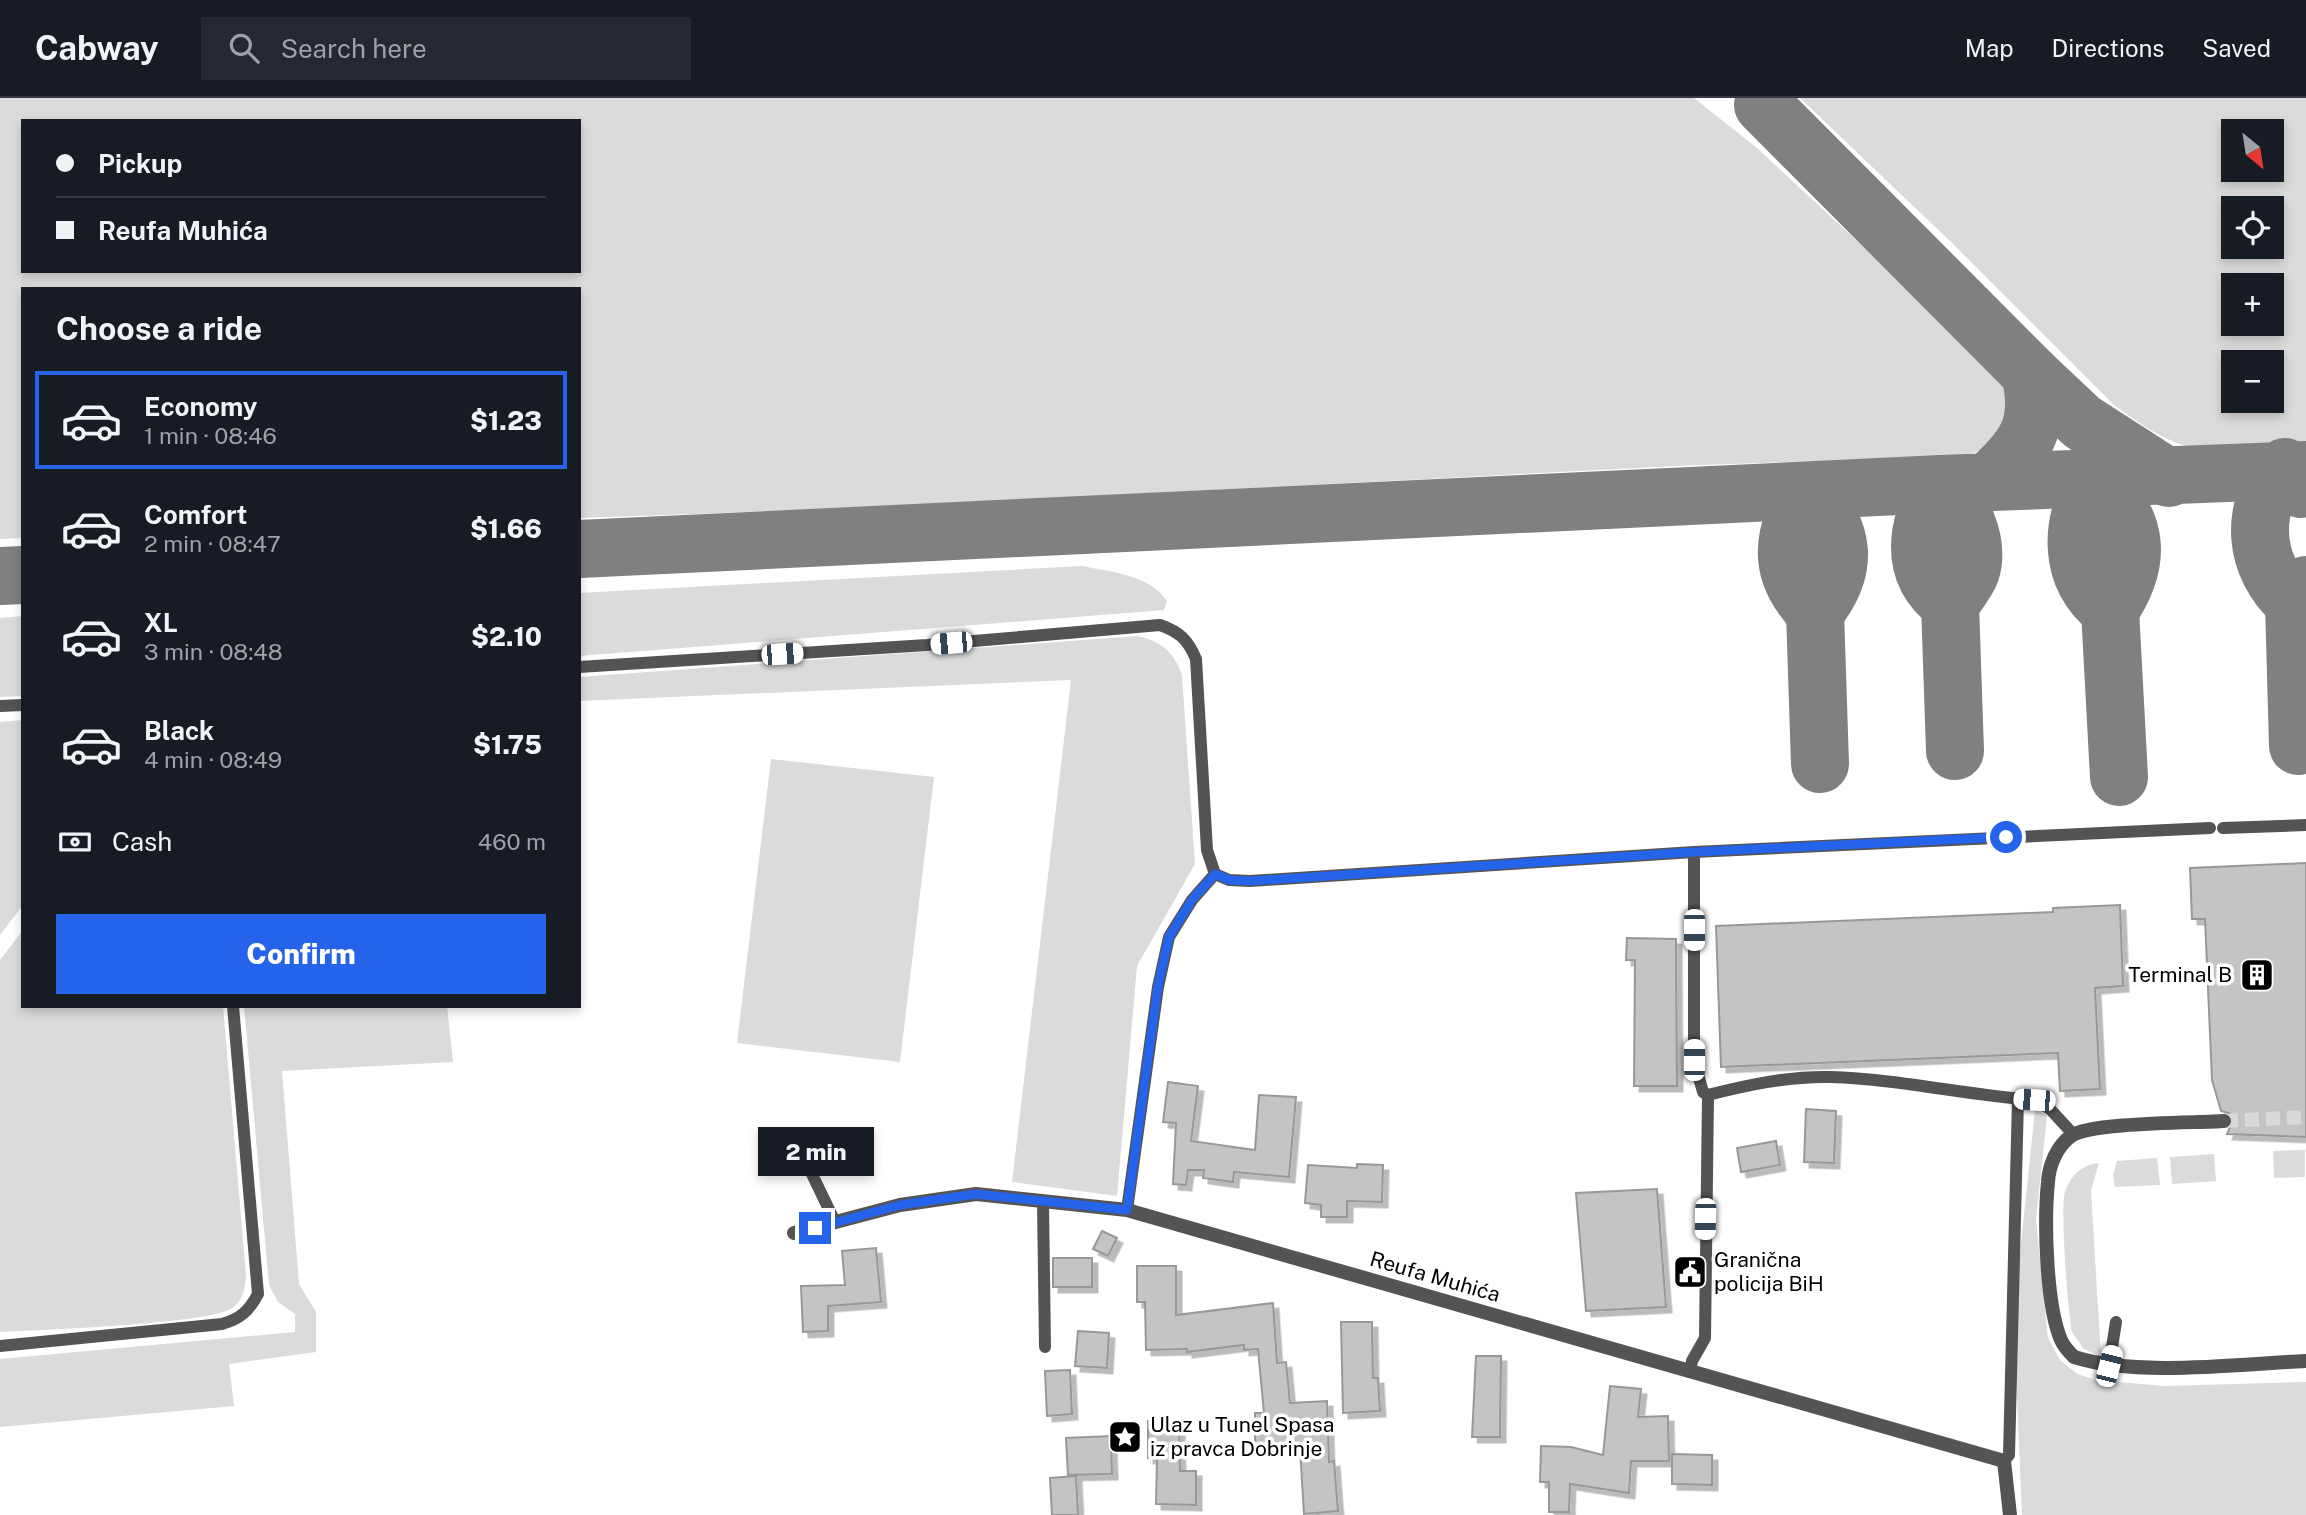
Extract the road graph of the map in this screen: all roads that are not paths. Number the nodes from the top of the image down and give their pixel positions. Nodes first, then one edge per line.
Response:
1 (581, 667) edge
2 (21, 705) edge
3 (0, 706) edge
4 (2306, 825) edge
5 (1694, 852) junction
6 (1215, 874) junction
7 (233, 1008) edge
8 (1708, 1095) junction
9 (2018, 1099) junction
10 (2224, 1121) tunnel mouth
11 (2073, 1134) junction
12 (769, 1158) dead end
13 (1044, 1203) junction
14 (1127, 1210) junction
15 (835, 1222) junction
16 (794, 1233) dead end
17 (2116, 1322) dead end
18 (0, 1346) edge
19 (1045, 1347) dead end
20 (2306, 1362) edge
21 (2109, 1366) junction
22 (1690, 1372) junction
23 (2004, 1461) junction
24 (2010, 1515) edge

1 - 6 lane
2 - 3 lane
4 - 5 lane
5 - 6 lane
5 - 8 lane
6 - 14 lane
7 - 18 lane
8 - 9 lane
8 - 22 lane
9 - 11 lane
9 - 23 lane
10 - 11 street
11 - 21 street
12 - 15 lane
13 - 14 street, Reufa Muhića
13 - 15 street, Reufa Muhića
13 - 19 lane
14 - 22 street, Reufa Muhića
15 - 16 street, Reufa Muhića
17 - 21 lane
20 - 21 street
22 - 23 street, Reufa Muhića
23 - 24 street

